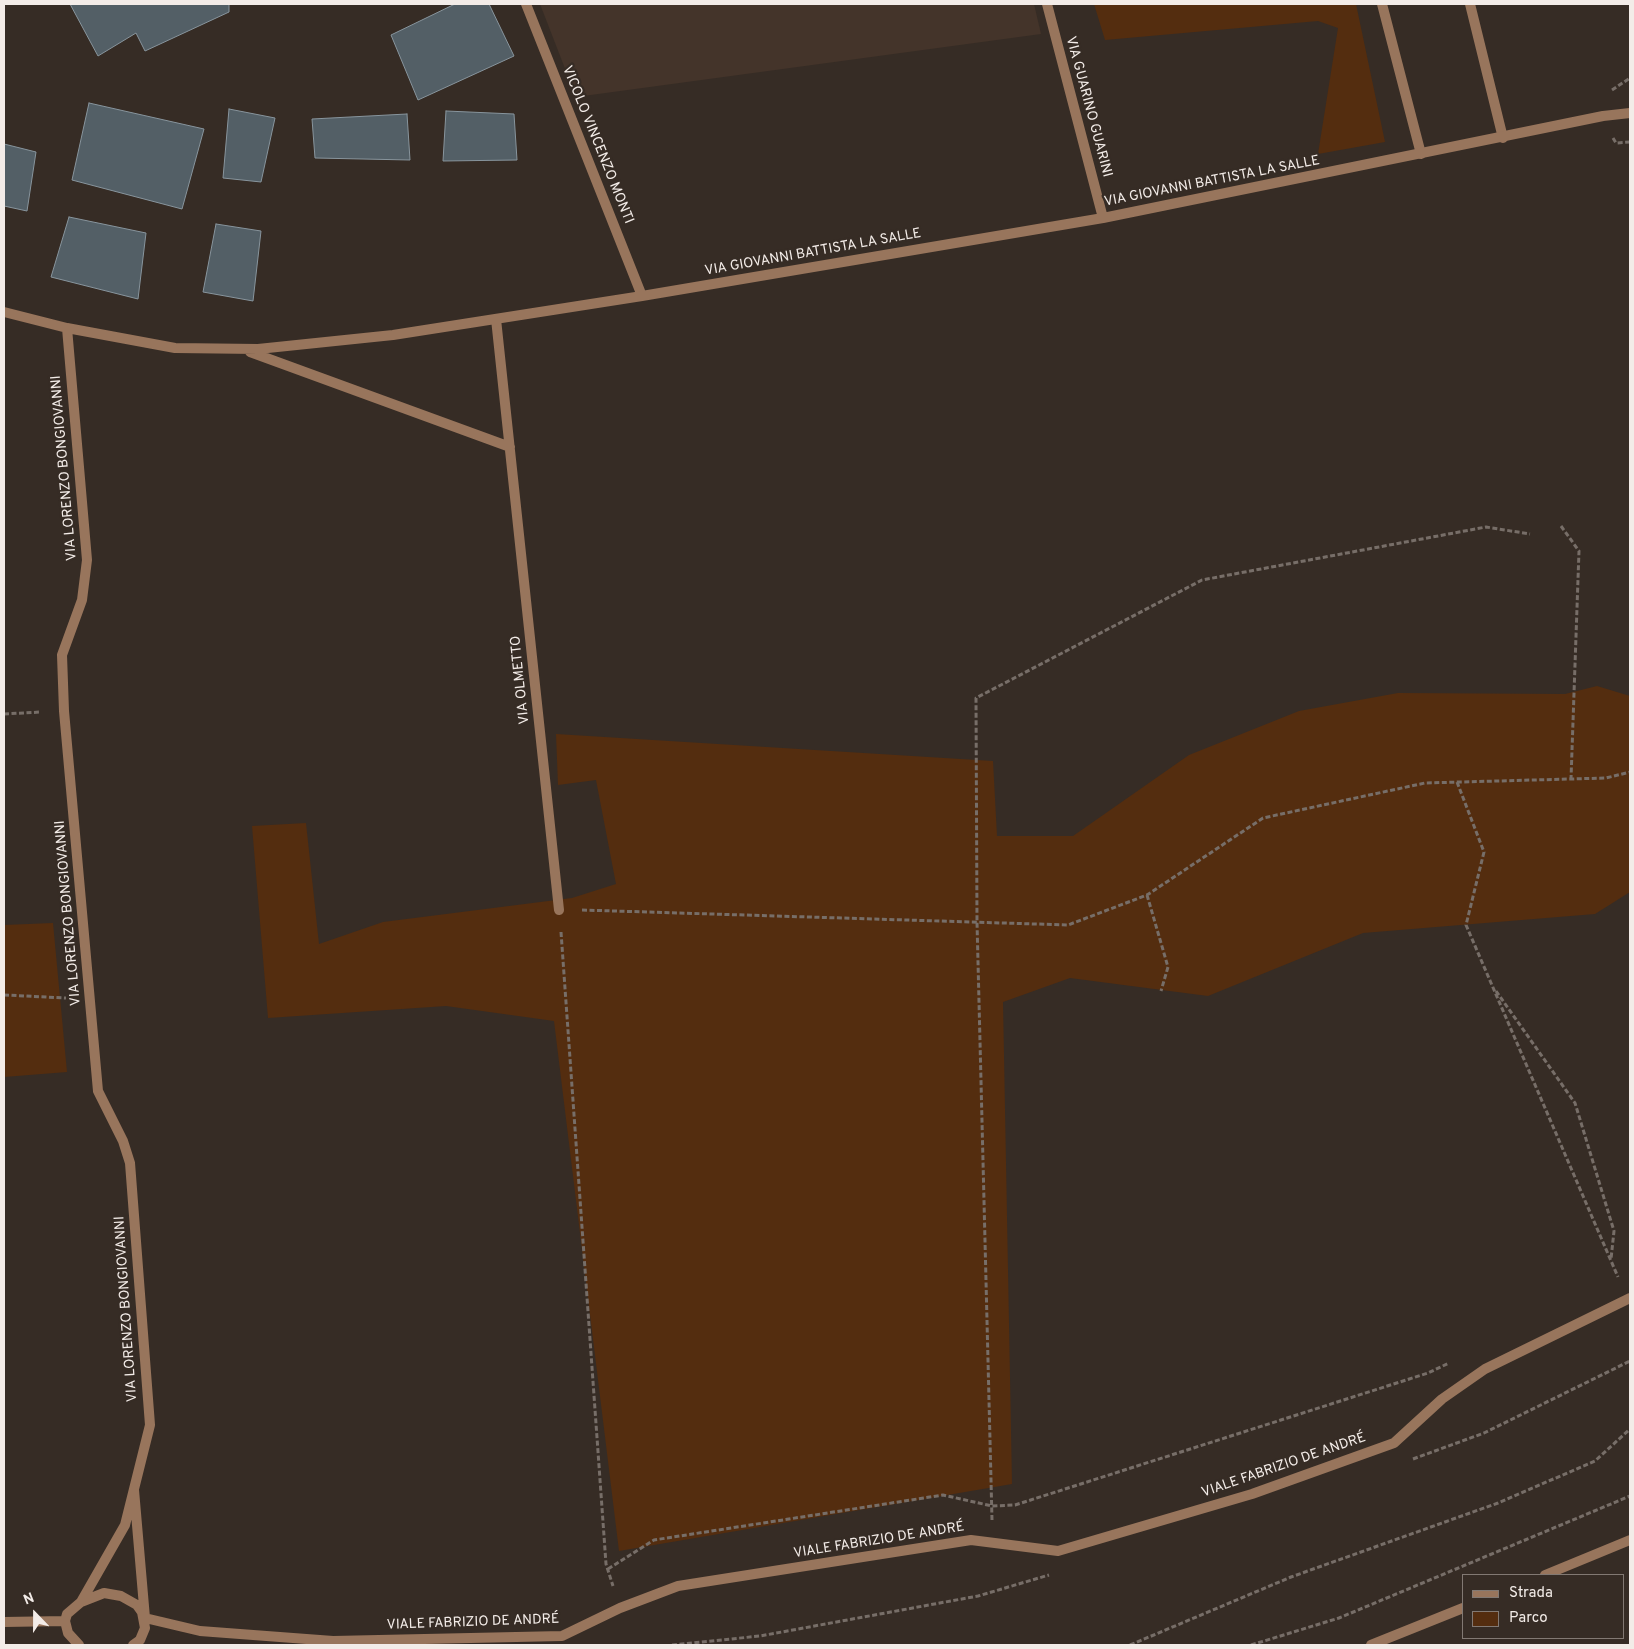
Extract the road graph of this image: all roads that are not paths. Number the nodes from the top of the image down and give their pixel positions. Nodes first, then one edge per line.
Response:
1 (526, 4) edge
2 (1048, 4) edge
3 (1382, 4) edge
4 (1470, 4) edge
5 (1628, 110) edge
6 (1503, 138) junction
7 (1420, 154) junction
8 (1103, 218) junction
9 (642, 296) junction
10 (4, 312) edge
11 (496, 319) junction
12 (67, 328) junction
13 (243, 349) junction
14 (510, 447) junction
15 (559, 910) road end
16 (1630, 1298) edge
17 (134, 1490) junction
18 (1630, 1540) edge
19 (1547, 1574) edge
20 (81, 1602) junction
21 (1462, 1608) edge
22 (145, 1618) junction
23 (65, 1621) junction
24 (4, 1622) edge
25 (79, 1645) edge
26 (133, 1645) edge
27 (1371, 1645) edge

1 - 9 street, VICOLO VINCENZO MONTI
2 - 8 street, VIA GUARINO GUARINI
3 - 7 street
4 - 6 street
5 - 6 street, VIA GIOVANNI BATTISTA LA SALLE
6 - 7 street, VIA GIOVANNI BATTISTA LA SALLE
7 - 8 street, VIA GIOVANNI BATTISTA LA SALLE
8 - 9 street, VIA GIOVANNI BATTISTA LA SALLE
9 - 11 street, VIA GIOVANNI BATTISTA LA SALLE
10 - 12 street, VIA GIOVANNI BATTISTA LA SALLE
11 - 13 street, VIA GIOVANNI BATTISTA LA SALLE
11 - 14 street, VIA OLMETTO
12 - 13 street, VIA GIOVANNI BATTISTA LA SALLE
12 - 17 street, VIA LORENZO BONGIOVANNI
13 - 14 street
14 - 15 street, VIA OLMETTO
16 - 22 street, VIALE FABRIZIO DE ANDRÉ
17 - 20 street, VIA LORENZO BONGIOVANNI
17 - 22 street, VIA LORENZO BONGIOVANNI
18 - 19 street
20 - 22 street
20 - 23 street
21 - 27 street
22 - 26 street
23 - 24 street
23 - 25 street

